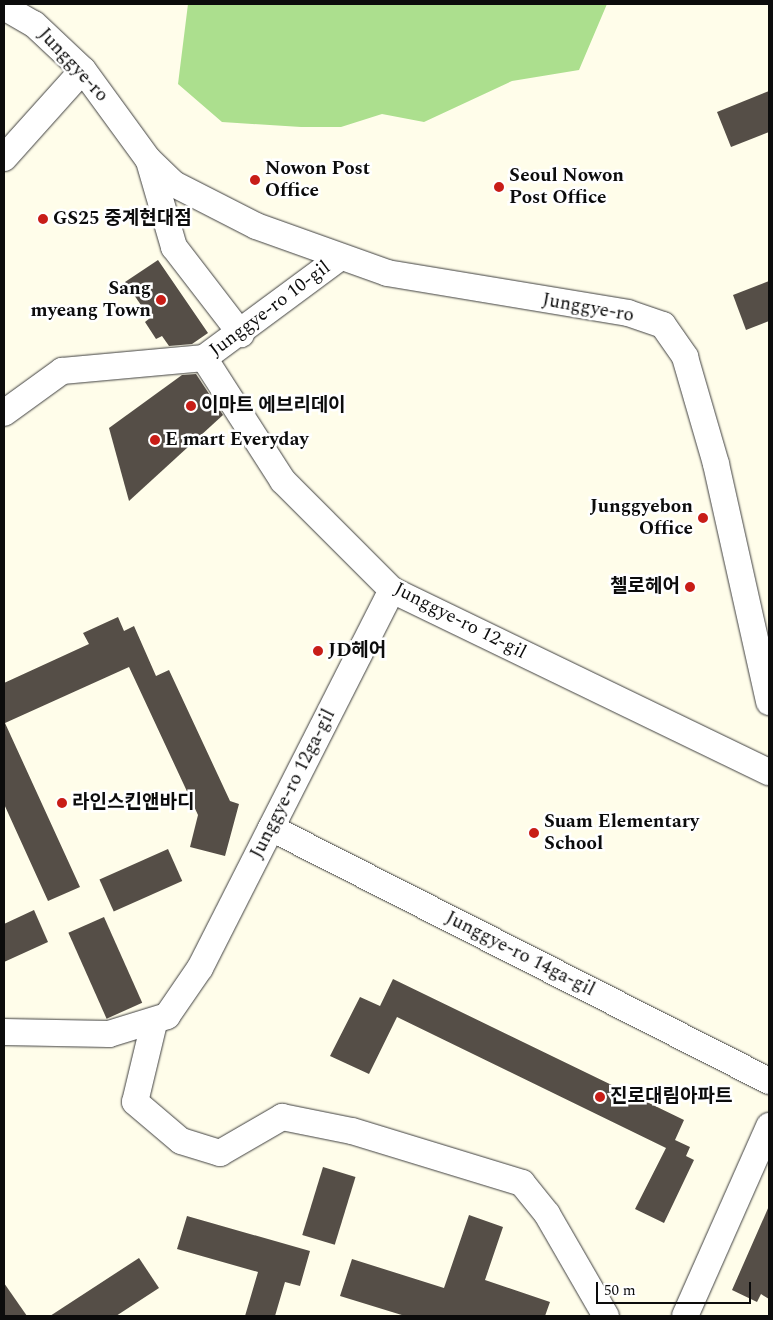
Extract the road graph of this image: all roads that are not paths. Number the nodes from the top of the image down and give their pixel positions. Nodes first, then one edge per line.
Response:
1 (4, 7) edge
2 (83, 70) junction
3 (4, 158) edge
4 (148, 159) junction
5 (339, 258) junction
6 (241, 334) junction
7 (204, 358) junction
8 (4, 413) edge
9 (392, 590) junction
10 (769, 702) edge
11 (769, 772) edge
12 (271, 828) junction
13 (154, 1023) junction
14 (4, 1032) edge
15 (769, 1081) edge
16 (769, 1126) edge
17 (606, 1316) edge
18 (685, 1316) edge

1 - 2 street, Junggye-ro
2 - 3 street
2 - 4 street, Junggye-ro
4 - 5 street, Junggye-ro
4 - 6 street, Junggye-ro
5 - 6 street, Junggye-ro 10-gil
5 - 10 street, Junggye-ro
6 - 7 street, Junggye-ro 10-gil
7 - 8 street, Junggye-ro 10-gil
7 - 9 street, Junggye-ro 12-gil
9 - 11 street, Junggye-ro 12-gil
9 - 12 street, Junggye-ro 12ga-gil
12 - 13 street, Junggye-ro 12ga-gil
12 - 15 street, Junggye-ro 14ga-gil
13 - 14 street
13 - 17 street
16 - 18 street

